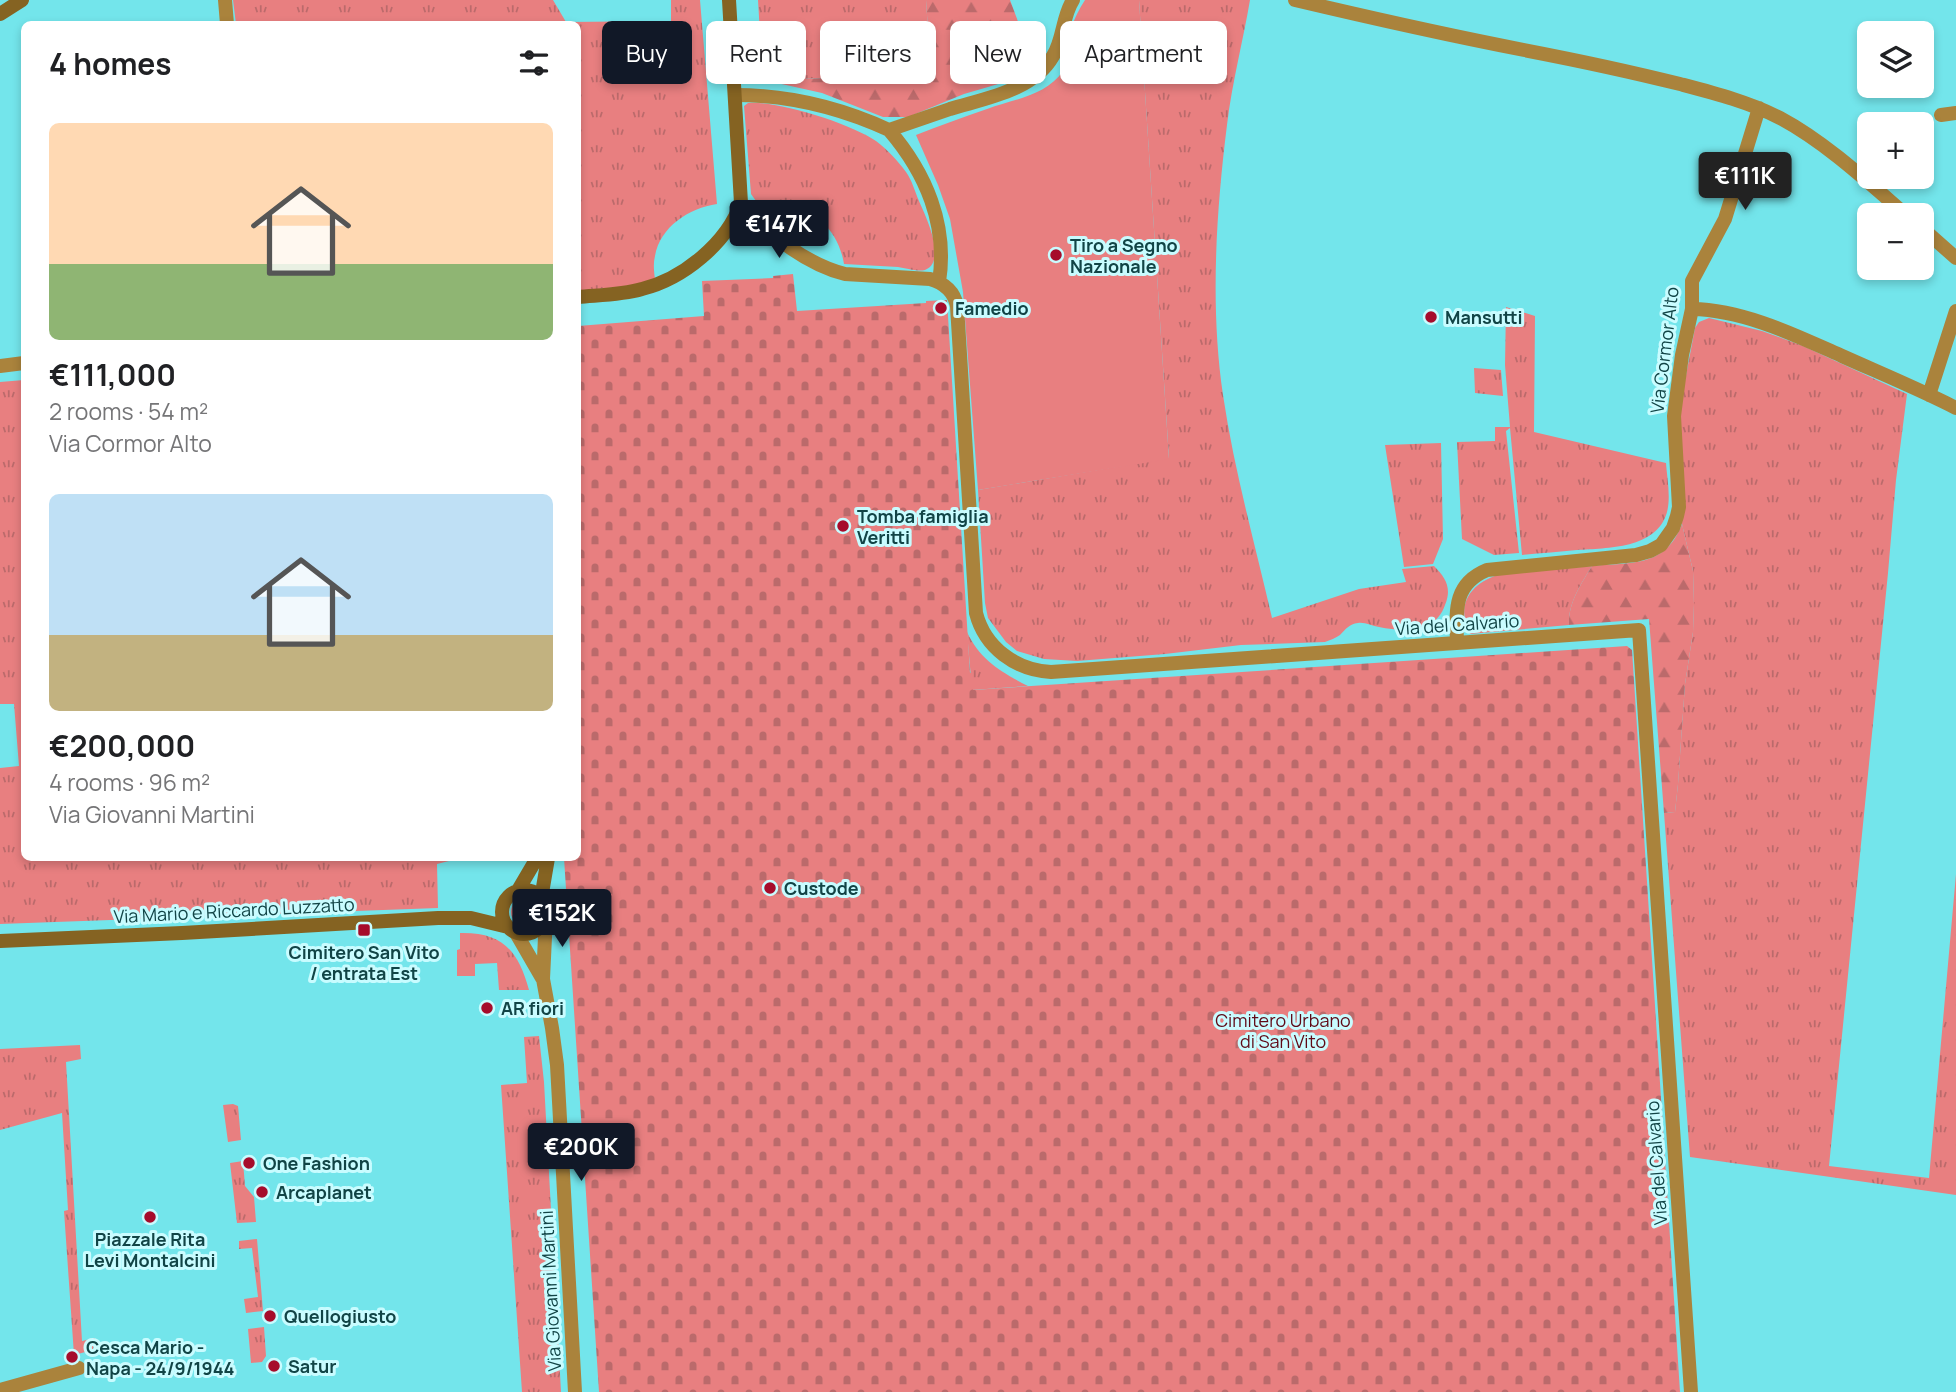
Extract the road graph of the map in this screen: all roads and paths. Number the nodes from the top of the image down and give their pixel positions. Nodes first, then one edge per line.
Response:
1 (22, 0) edge
2 (225, 0) edge
3 (729, 0) edge
4 (1073, 0) edge
5 (1295, 0) edge
6 (0, 14) edge
7 (227, 21) edge
8 (735, 95) junction
9 (1759, 108) junction
10 (889, 131) junction
11 (741, 203) junction
12 (1891, 203) edge
13 (1934, 239) edge
14 (1956, 258) edge
15 (939, 282) junction
16 (581, 297) edge
17 (1692, 309) junction
18 (1956, 311) edge
19 (21, 363) edge
20 (0, 366) edge
21 (1929, 395) junction
22 (1956, 408) edge
23 (1457, 643) junction
24 (535, 861) edge
25 (547, 861) edge
26 (517, 892) junction
27 (541, 899) junction
28 (503, 904) junction
29 (546, 916) junction
30 (471, 918) junction
31 (512, 930) junction
32 (0, 941) edge
33 (543, 979) junction
34 (79, 1368) dead end
35 (0, 1390) edge
36 (575, 1392) edge
37 (1692, 1392) edge

1 - 6 street
2 - 7 street
3 - 8 street
4 - 10 street
5 - 9 street
8 - 10 street
8 - 11 street
9 - 12 street
9 - 17 street, Via Cormor Alto
10 - 15 street
11 - 15 street
11 - 16 street
13 - 14 street
15 - 23 street, Via del Calvario
17 - 21 street
17 - 23 street, Via Cormor Alto
18 - 21 street
19 - 20 street
21 - 22 street
23 - 37 street, Via del Calvario
24 - 26 street
25 - 27 street
26 - 27 street
26 - 28 street
27 - 29 street
28 - 30 street, Via Mario e Riccardo Luzzatto
28 - 31 street
29 - 31 street
29 - 33 street, Via Giovanni Martini
30 - 31 street, Via Mario e Riccardo Luzzatto
30 - 32 street, Via Mario e Riccardo Luzzatto
31 - 33 street, Via Giovanni Martini
33 - 36 street, Via Giovanni Martini
34 - 35 street

